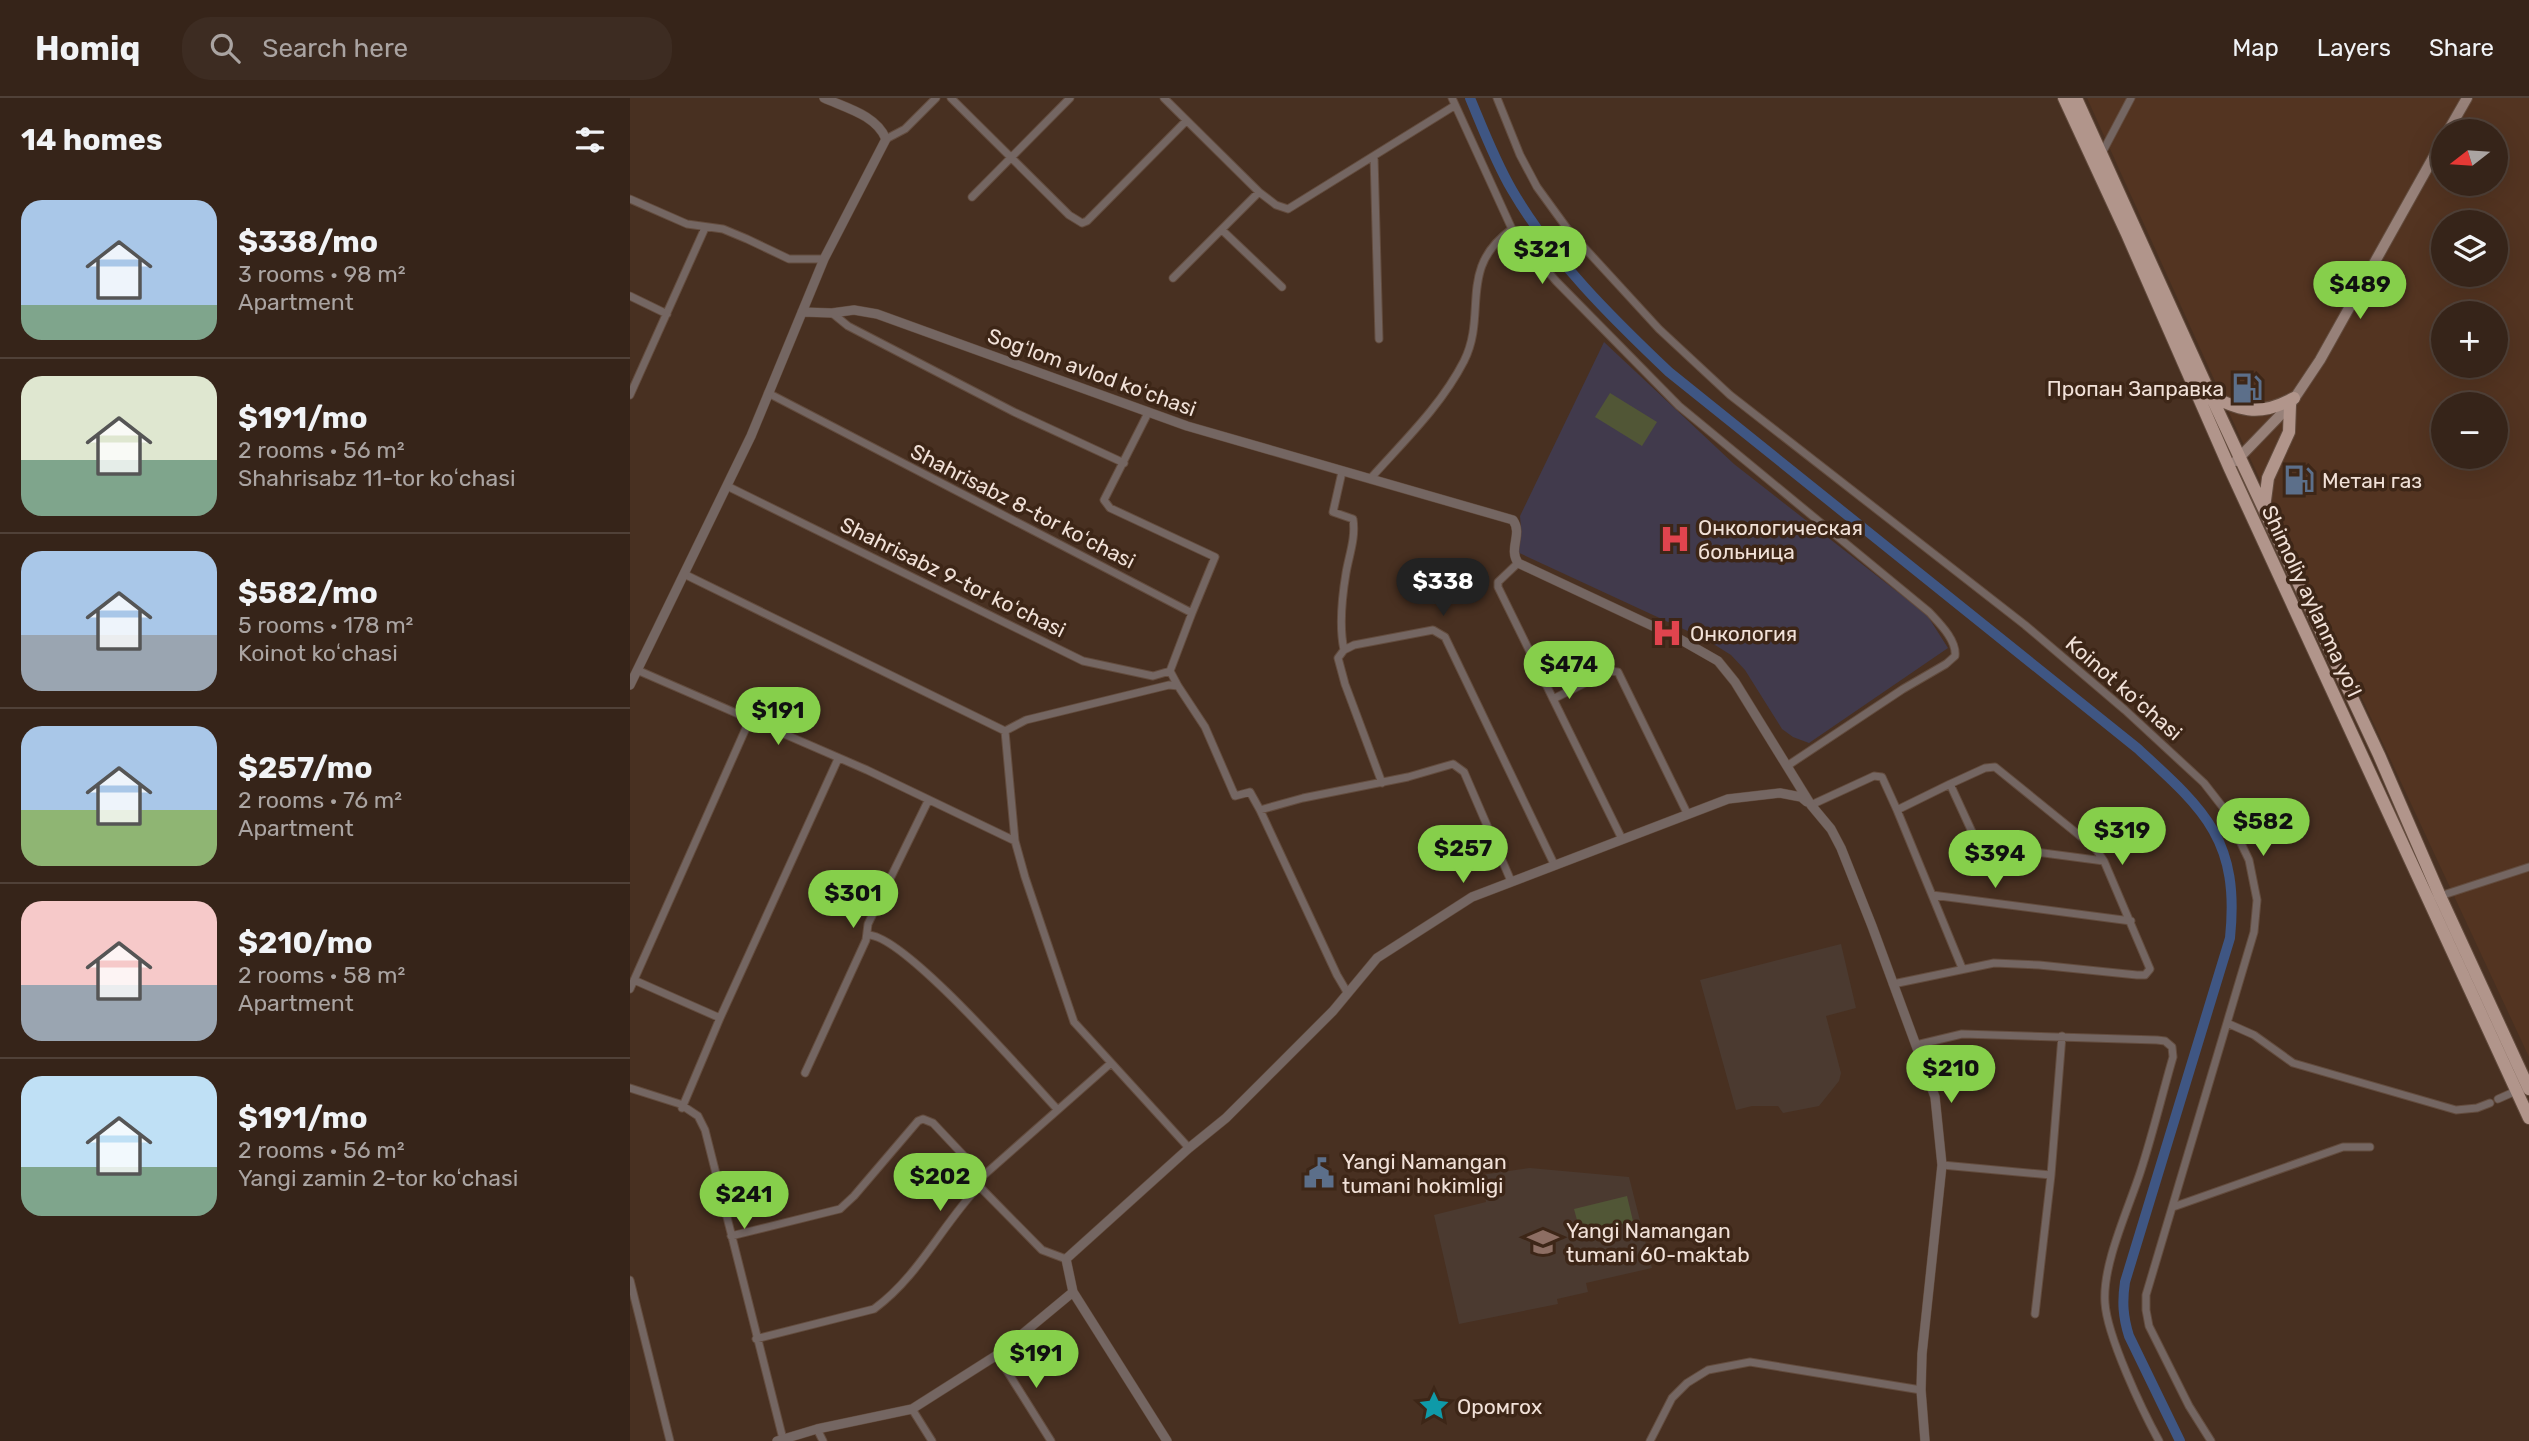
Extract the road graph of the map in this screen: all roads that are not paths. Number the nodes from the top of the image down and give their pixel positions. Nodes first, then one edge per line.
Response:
1 (824, 98) edge
2 (936, 98) edge
3 (951, 98) edge
4 (1070, 98) edge
5 (1164, 98) edge
6 (1497, 98) edge
7 (2064, 98) edge
8 (2076, 98) edge
9 (2132, 98) edge
10 (2467, 98) edge
11 (1453, 102) edge
12 (2455, 119) edge
13 (1186, 121) junction
14 (886, 138) junction
15 (2101, 154) junction
16 (1374, 156) junction
17 (1012, 158) junction
18 (2431, 162) edge
19 (1259, 192) junction
20 (972, 197) dead end
21 (630, 199) edge
22 (705, 228) junction
23 (1512, 229) junction
24 (1222, 230) junction
25 (824, 259) junction
26 (1172, 278) dead end
27 (1282, 287) dead end
28 (630, 296) edge
29 (802, 312) junction
30 (832, 313) junction
31 (667, 314) junction
32 (1379, 339) dead end
33 (768, 393) junction
34 (630, 395) edge
35 (2211, 396) junction
36 (2292, 401) junction
37 (1147, 413) junction
38 (2239, 456) junction
39 (1124, 463) junction
40 (2230, 469) junction
41 (1342, 472) junction
42 (1370, 479) junction
43 (727, 486) junction
44 (2264, 508) junction
45 (1518, 563) junction
46 (684, 574) junction
47 (1192, 613) junction
48 (1344, 650) junction
49 (637, 670) junction
50 (1170, 671) junction
51 (630, 683) edge
52 (1178, 686) junction
53 (1553, 699) junction
54 (750, 719) junction
55 (1005, 731) junction
56 (2379, 755) junction
57 (838, 759) junction
58 (2366, 762) junction
59 (1787, 766) junction
60 (1382, 783) junction
61 (1950, 784) junction
62 (928, 801) junction
63 (1811, 806) junction
64 (1261, 810) junction
65 (1897, 810) junction
66 (1687, 813) junction
67 (1622, 839) junction
68 (1015, 841) junction
69 (2105, 861) junction
70 (1554, 864) junction
71 (2529, 867) edge
72 (1511, 881) junction
73 (1932, 895) junction
74 (2440, 896) junction
75 (2131, 921) junction
76 (867, 934) junction
77 (1962, 968) junction
78 (634, 980) junction
79 (1893, 984) junction
80 (630, 989) edge
81 (1348, 992) junction
82 (720, 1018) junction
83 (2227, 1023) junction
84 (2062, 1037) junction
85 (1916, 1045) junction
86 (1111, 1063) junction
87 (805, 1073) dead end
88 (630, 1088) edge
89 (2523, 1090) edge
90 (2498, 1099) dead end
91 (2490, 1103) dead end
92 (682, 1108) junction
93 (1057, 1109) junction
94 (2529, 1118) edge
95 (2370, 1147) dead end
96 (1189, 1148) junction
97 (1942, 1165) junction
98 (2051, 1175) junction
99 (983, 1177) junction
100 (979, 1186) junction
101 (2173, 1207) junction
102 (731, 1236) junction
103 (1066, 1259) junction
104 (630, 1280) edge
105 (1073, 1292) junction
106 (2035, 1314) dead end
107 (757, 1339) junction
108 (997, 1355) junction
109 (1921, 1390) junction
110 (912, 1409) junction
111 (817, 1429) junction
112 (780, 1440) edge
113 (670, 1441) edge
114 (823, 1441) edge
115 (932, 1441) edge
116 (1051, 1441) edge
117 (1167, 1441) edge
118 (1650, 1441) edge
119 (1925, 1441) edge
120 (2159, 1441) edge
121 (2210, 1441) edge

1 - 14 street
2 - 14 street
3 - 17 street
4 - 17 street
5 - 13 street
6 - 83 street, Koinot koʻchasi
7 - 40 main road, Shimoliy aylanma yoʻl
8 - 15 main road, Shimoliy aylanma yoʻl
9 - 15 street
10 - 12 main road
11 - 16 street
11 - 23 street
13 - 17 street
13 - 19 street
14 - 25 street
15 - 35 main road, Shimoliy aylanma yoʻl
16 - 19 street
16 - 32 street
17 - 20 street
18 - 36 main road
19 - 24 street
21 - 22 street
22 - 25 street
22 - 31 street
23 - 42 street
23 - 59 street
24 - 26 street
24 - 27 street
25 - 29 street
28 - 31 street
29 - 30 street, Sogʻlom avlod koʻchasi
29 - 33 street
30 - 37 street, Sogʻlom avlod koʻchasi
30 - 39 street
31 - 34 street
33 - 43 street
33 - 47 street, Shahrisabz 8-tor koʻchasi
35 - 36 main road
35 - 38 main road, Shimoliy aylanma yoʻl
36 - 38 main road
36 - 44 main road
37 - 39 street
37 - 41 street, Sogʻlom avlod koʻchasi
38 - 40 main road
38 - 44 main road, Shimoliy aylanma yoʻl
39 - 47 street
40 - 58 main road, Shimoliy aylanma yoʻl
41 - 42 street, Sogʻlom avlod koʻchasi
41 - 48 street
42 - 45 street, Sogʻlom avlod koʻchasi
43 - 46 street
43 - 50 street, Shahrisabz 9-tor koʻchasi
44 - 56 main road, Shimoliy aylanma yoʻl
45 - 53 street
45 - 59 street
46 - 49 street
46 - 55 street
47 - 50 street
48 - 60 street
48 - 70 street
49 - 51 street
49 - 54 street
50 - 52 street
52 - 55 street
52 - 64 street
53 - 66 street
53 - 67 street
54 - 57 street
54 - 78 street
55 - 68 street
56 - 58 main road
56 - 74 main road, Shimoliy aylanma yoʻl
57 - 62 street
57 - 82 street
58 - 89 main road, Shimoliy aylanma yoʻl
59 - 63 street
60 - 64 street
60 - 72 street
61 - 65 street
61 - 69 street
61 - 69 street
62 - 68 street
62 - 76 street
63 - 65 street
63 - 66 street
63 - 79 street
64 - 81 street
65 - 73 street
66 - 67 street
67 - 70 street
68 - 86 street
69 - 75 street
70 - 72 street
71 - 74 street
72 - 81 street
73 - 75 street
73 - 77 street
74 - 89 main road, Shimoliy aylanma yoʻl
75 - 77 street
76 - 87 street
76 - 93 street
77 - 79 street
78 - 80 street
78 - 82 street
79 - 85 street
81 - 96 street
82 - 92 street
83 - 91 street
83 - 101 street, Koinot koʻchasi
84 - 85 street
84 - 98 street
84 - 120 street
85 - 97 street
86 - 93 street
86 - 96 street
88 - 92 street
89 - 90 street
89 - 94 main road, Shimoliy aylanma yoʻl
92 - 102 street
93 - 99 street
95 - 101 street
96 - 103 street
97 - 98 street
97 - 109 street
98 - 106 street
99 - 100 street
99 - 102 street
100 - 103 street
100 - 107 street
101 - 121 street, Koinot koʻchasi
102 - 107 street
103 - 105 street
104 - 113 street
105 - 108 street
105 - 117 street
107 - 112 street
108 - 110 street
108 - 116 street
109 - 118 street
109 - 119 street
110 - 111 street
110 - 115 street
111 - 112 street
111 - 114 street

